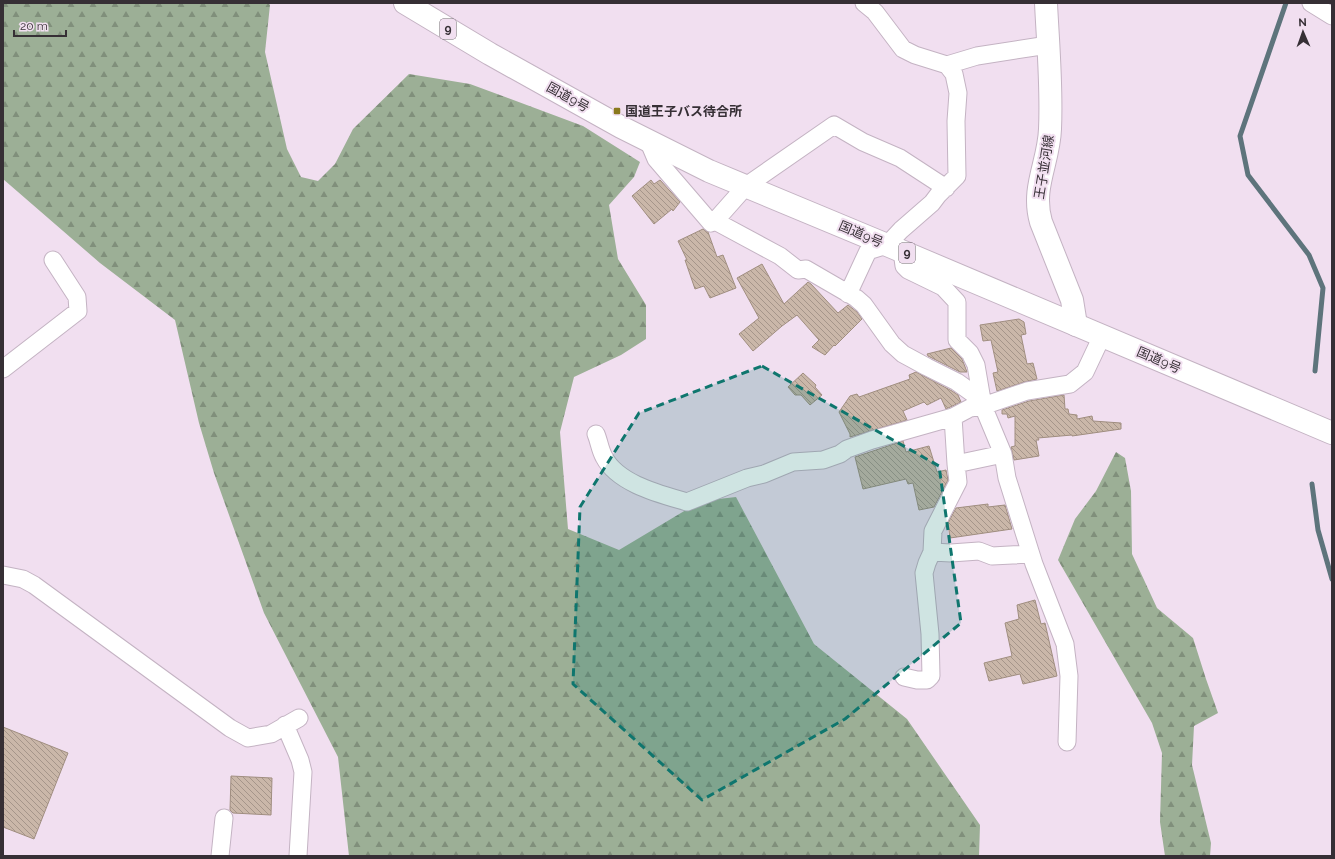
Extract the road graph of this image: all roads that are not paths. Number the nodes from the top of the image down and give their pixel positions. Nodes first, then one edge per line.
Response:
1 (405, 3) edge
2 (864, 3) edge
3 (1046, 3) edge
4 (1311, 3) edge
5 (1332, 16) edge
6 (1048, 45) junction
7 (947, 65) junction
8 (648, 140) junction
9 (746, 186) junction
10 (946, 188) junction
11 (715, 228) junction
12 (895, 248) junction
13 (53, 260) dead end
14 (848, 294) junction
15 (1076, 325) junction
16 (1102, 336) junction
17 (3, 369) edge
18 (983, 406) junction
19 (953, 417) junction
20 (1332, 433) edge
21 (596, 434) dead end
22 (1003, 454) junction
23 (956, 464) junction
24 (932, 552) junction
25 (1030, 554) junction
26 (3, 574) edge
27 (904, 677) dead end
28 (1067, 742) dead end
29 (224, 818) dead end
30 (220, 856) edge
31 (298, 856) edge

1 - 8 main road, 国道9号 / 9
2 - 7 street
3 - 6 main road, 王子並河線
4 - 5 street
6 - 7 street
6 - 15 main road, 王子並河線
7 - 10 street
8 - 9 main road, 国道9号 / 9
8 - 11 street
9 - 10 street
9 - 11 street
9 - 12 main road, 国道9号 / 9
10 - 12 street
11 - 14 street
12 - 14 street
12 - 15 main road, 国道9号 / 9
12 - 18 street
13 - 17 street
14 - 18 street
15 - 16 main road, 国道9号 / 9
16 - 18 street
16 - 20 main road, 国道9号 / 9
18 - 19 street
18 - 22 street
19 - 21 street
19 - 23 street
22 - 23 street
22 - 25 street
23 - 24 street
24 - 25 street
24 - 27 street
25 - 28 street
26 - 31 street
29 - 30 street

